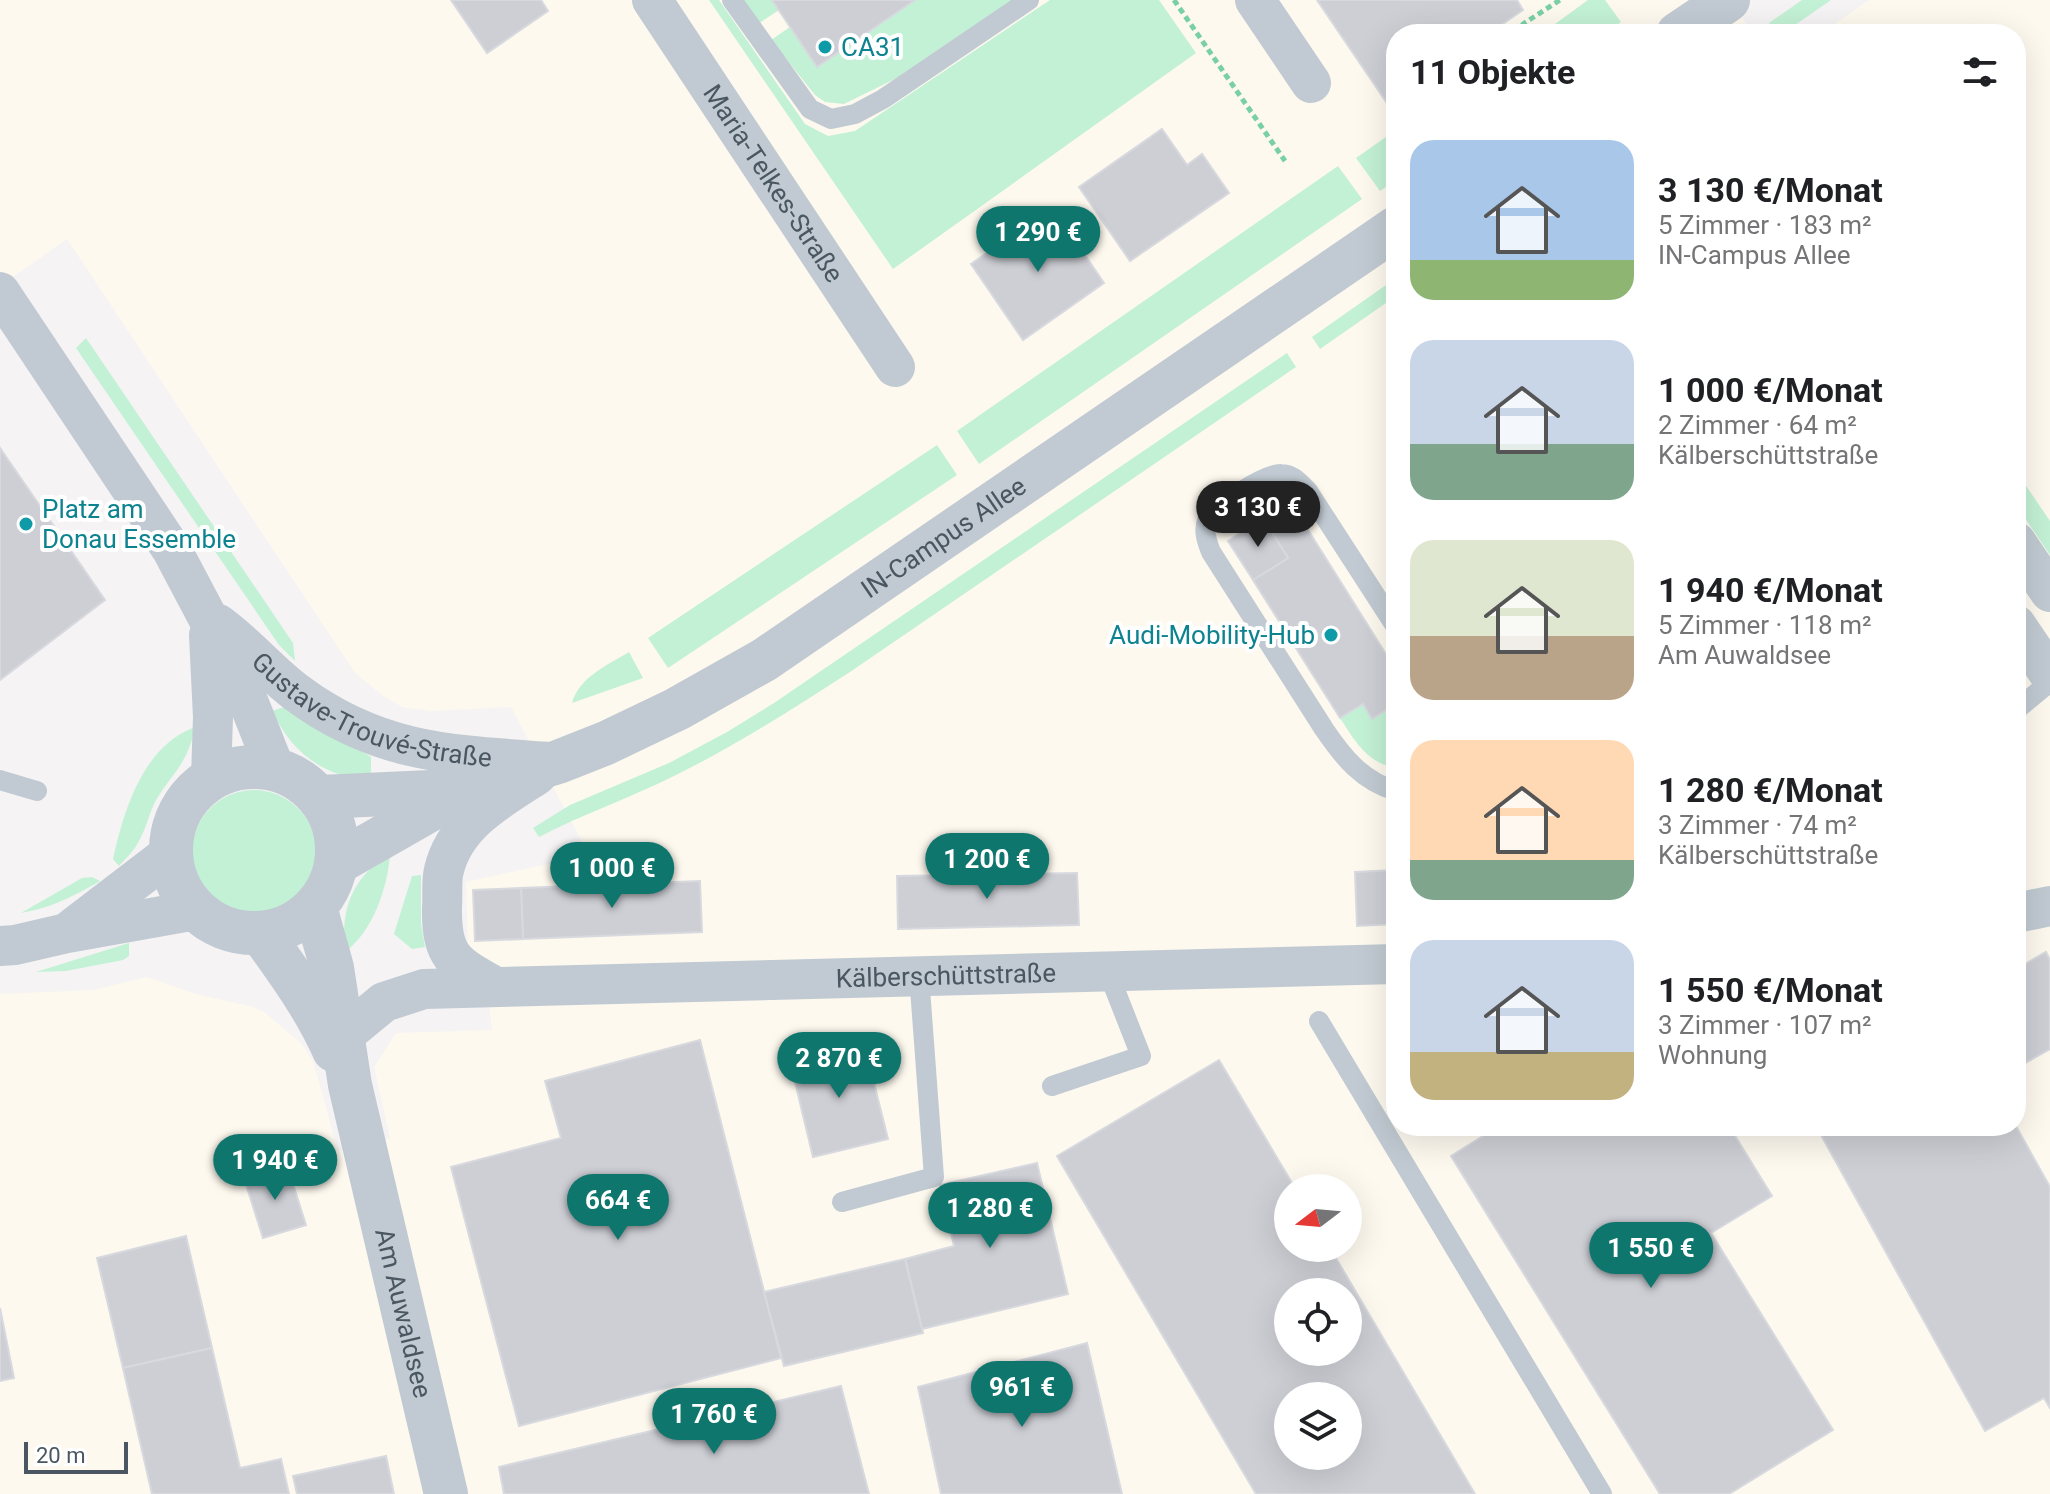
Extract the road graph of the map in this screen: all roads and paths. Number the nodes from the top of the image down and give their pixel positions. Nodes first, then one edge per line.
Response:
1 (652, 0) edge
2 (732, 0) edge
3 (1029, 0) edge
4 (1174, 0) edge
5 (1255, 0) edge
6 (1560, 0) edge
7 (1728, 0) edge
8 (1523, 24) edge
9 (1693, 24) edge
10 (1311, 83) dead end
11 (1285, 161) dead end
12 (1386, 235) edge
13 (0, 292) edge
14 (895, 367) dead end
15 (2026, 557) edge
16 (2050, 592) edge
17 (1386, 612) edge
18 (206, 615) junction
19 (2026, 640) edge
20 (2050, 675) edge
21 (2050, 682) edge
22 (2026, 702) edge
23 (558, 762) junction
24 (275, 769) junction
25 (211, 778) junction
26 (0, 780) edge
27 (1386, 786) edge
28 (37, 791) dead end
29 (463, 791) junction
30 (320, 797) junction
31 (171, 853) junction
32 (337, 863) junction
33 (2050, 906) edge
34 (315, 907) junction
35 (196, 910) junction
36 (2026, 911) edge
37 (67, 933) junction
38 (261, 933) junction
39 (0, 946) edge
40 (1386, 964) edge
41 (1108, 972) junction
42 (919, 975) junction
43 (496, 987) junction
44 (1319, 1021) dead end
45 (344, 1035) junction
46 (350, 1085) junction
47 (1052, 1086) dead end
48 (1386, 1133) edge
49 (1388, 1136) edge
50 (842, 1202) dead end
51 (446, 1494) edge
52 (1602, 1494) edge

1 - 14 street, Maria-Telkes-Straße
2 - 3 lane
4 - 11 path
5 - 10 street
6 - 8 path
7 - 9 street
12 - 23 street, IN-Campus Allee
13 - 18 street, Gustave-Trouvé-Straße
15 - 16 street
17 - 27 lane
18 - 23 street, Gustave-Trouvé-Straße
18 - 24 street, Gustave-Trouvé-Straße
18 - 25 street, Gustave-Trouvé-Straße
19 - 20 street
21 - 22 lane
23 - 29 street, IN-Campus Allee
23 - 43 street
24 - 25 street
24 - 30 street
25 - 31 street
26 - 28 lane
29 - 30 street, IN-Campus Allee
29 - 32 street, IN-Campus Allee
30 - 32 street
31 - 35 street
31 - 37 street
32 - 34 street
33 - 36 street
34 - 38 street
34 - 45 street, Am Auwaldsee
35 - 37 street
35 - 38 street
37 - 39 street
38 - 46 street, Am Auwaldsee
40 - 41 street, Kälberschüttstraße
41 - 42 street, Kälberschüttstraße
41 - 47 lane
42 - 43 street, Kälberschüttstraße
42 - 50 lane
43 - 45 street, Kälberschüttstraße
44 - 48 lane
45 - 46 street, Am Auwaldsee
46 - 51 street, Am Auwaldsee
49 - 52 lane

